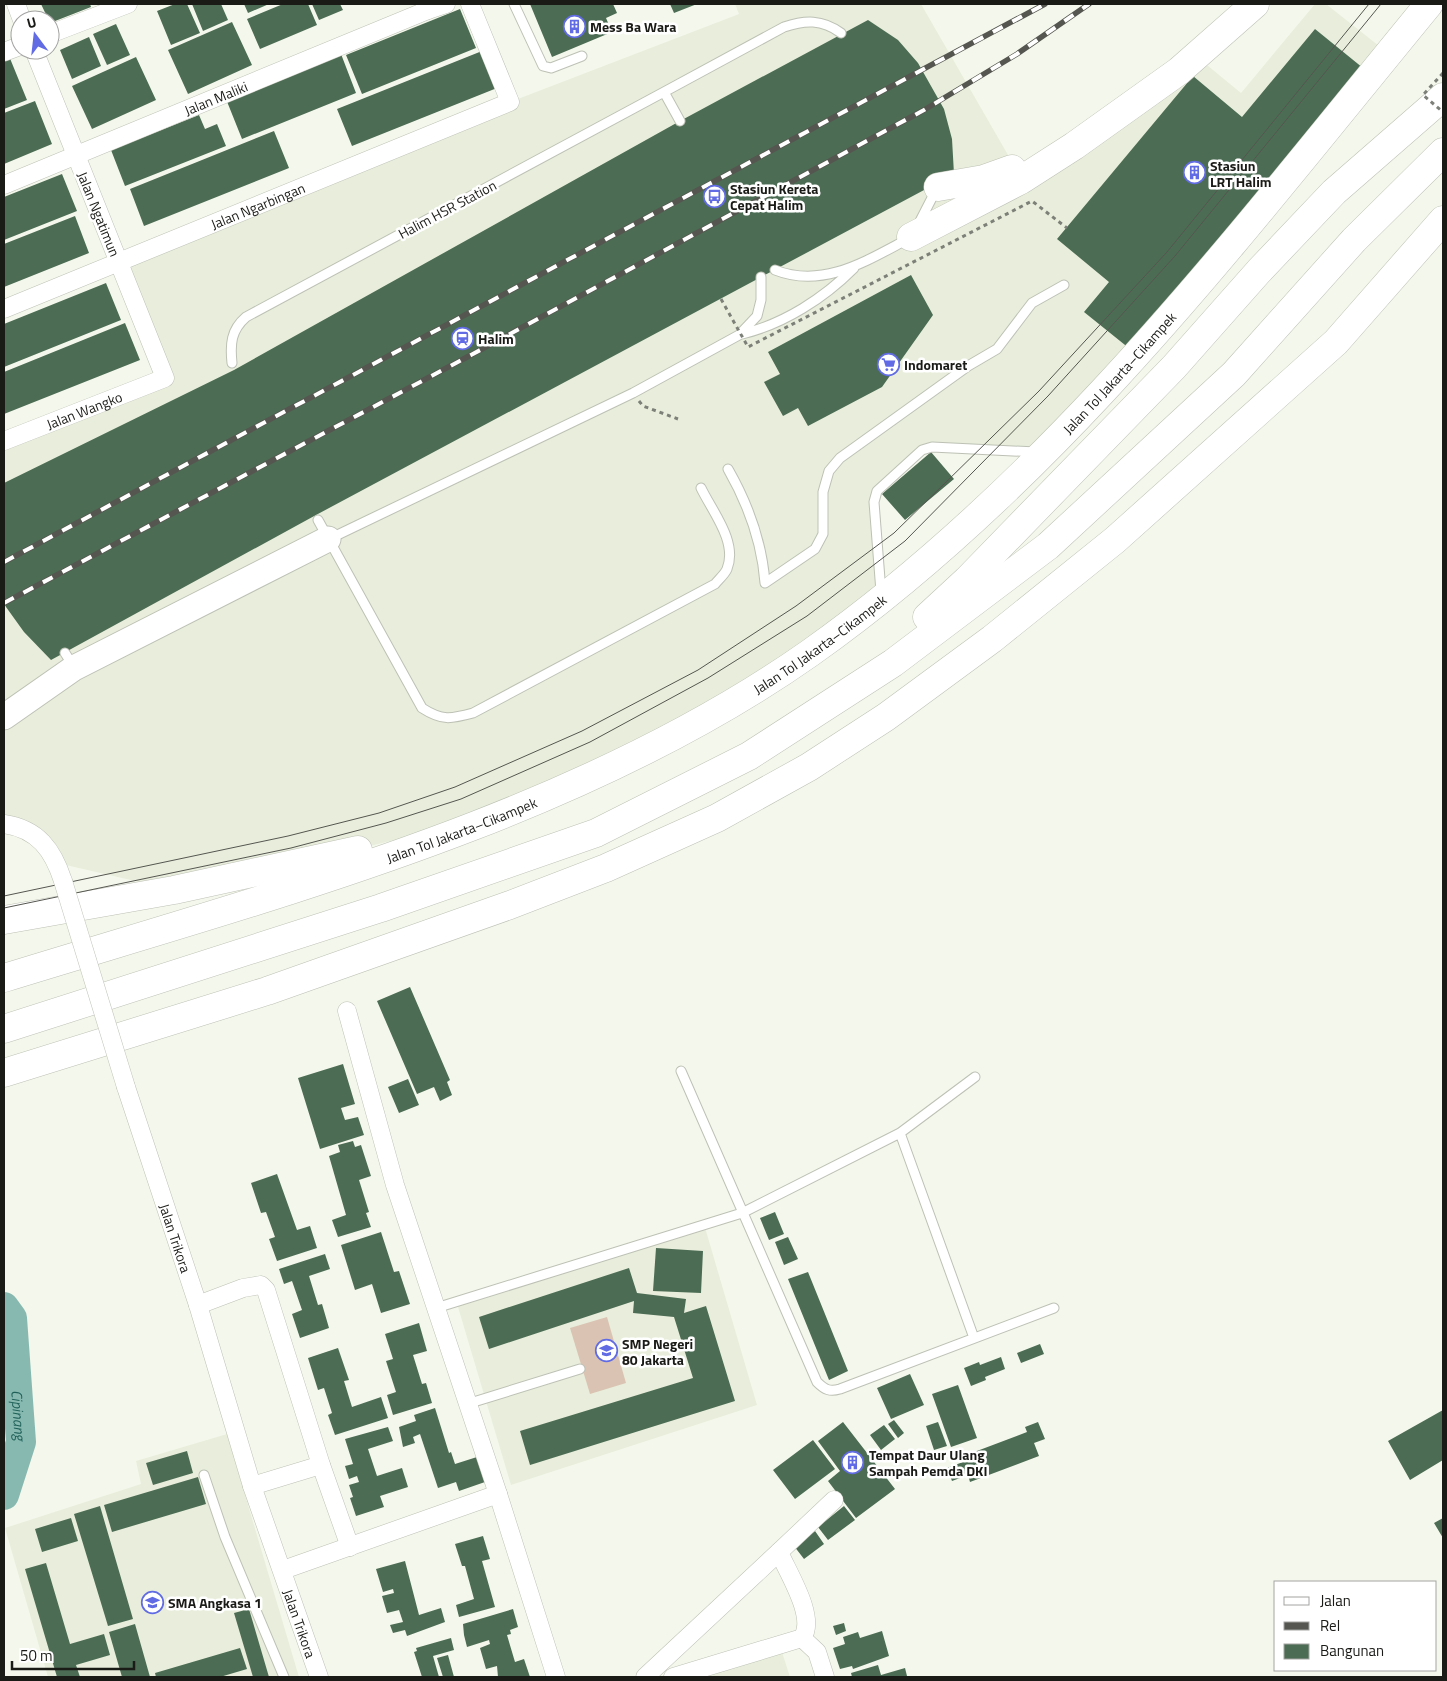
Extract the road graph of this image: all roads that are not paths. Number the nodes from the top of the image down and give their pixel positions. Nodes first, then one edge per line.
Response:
1 (128, 4) edge
2 (446, 4) edge
3 (470, 4) edge
4 (514, 4) edge
5 (1227, 4) edge
6 (1254, 4) edge
7 (1429, 4) edge
8 (427, 7) edge
9 (60, 30) edge
10 (841, 32) dead end
11 (582, 56) dead end
12 (38, 60) edge
13 (664, 92) junction
14 (1443, 97) edge
15 (680, 120) dead end
16 (1443, 152) edge
17 (76, 156) junction
18 (4, 185) edge
19 (937, 185) joint
20 (1443, 220) edge
21 (911, 237) junction
22 (119, 262) junction
23 (856, 266) junction
24 (775, 270) dead end
25 (761, 277) dead end
26 (1064, 285) dead end
27 (4, 308) edge
28 (740, 335) junction
29 (232, 363) dead end
30 (165, 378) joint
31 (4, 441) edge
32 (1044, 452) junction
33 (728, 469) dead end
34 (702, 488) dead end
35 (323, 530) junction
36 (881, 600) junction
37 (70, 661) junction
38 (866, 679) junction
39 (4, 717) edge
40 (4, 732) edge
41 (503, 814) junction
42 (4, 824) edge
43 (4, 920) edge
44 (4, 978) edge
45 (347, 1011) dead end
46 (4, 1028) edge
47 (681, 1071) dead end
48 (4, 1073) edge
49 (975, 1077) dead end
50 (900, 1133) junction
51 (742, 1213) junction
52 (198, 1305) junction
53 (436, 1308) junction
54 (1054, 1308) dead end
55 (974, 1338) junction
56 (580, 1369) dead end
57 (467, 1404) junction
58 (321, 1465) junction
59 (204, 1475) dead end
60 (252, 1486) junction
61 (498, 1494) junction
62 (834, 1500) dead end
63 (350, 1548) junction
64 (779, 1552) junction
65 (282, 1570) junction
66 (802, 1638) junction
67 (284, 1677) edge
68 (319, 1677) edge
69 (556, 1677) edge
70 (646, 1677) edge
71 (673, 1677) edge
72 (826, 1677) edge

1 - 9 street
2 - 8 street, Jalan Maliki
3 - 22 street, Jalan Ngarbingan
4 - 11 lane
5 - 19 highway
6 - 21 highway
7 - 32 highway, Jalan Tol Jakarta–Cikampek
8 - 17 street, Jalan Maliki
10 - 13 lane, Halim HSR Station
12 - 17 street, Jalan Ngatimun
13 - 15 lane
13 - 29 lane, Halim HSR Station
14 - 38 highway
16 - 38 highway
17 - 18 street, Jalan Maliki
17 - 22 street, Jalan Ngatimun
19 - 21 lane
20 - 48 highway
21 - 23 lane
22 - 27 street, Jalan Ngarbingan
22 - 30 street, Jalan Ngatimun
23 - 24 lane
23 - 28 lane
25 - 28 lane
26 - 33 lane
28 - 35 lane
30 - 31 street, Jalan Wangko
32 - 36 highway, Jalan Tol Jakarta–Cikampek
32 - 36 lane
34 - 35 lane
35 - 37 street
36 - 41 highway, Jalan Tol Jakarta–Cikampek
37 - 39 street
37 - 40 street
38 - 46 highway
41 - 43 highway
41 - 44 highway, Jalan Tol Jakarta–Cikampek
42 - 52 street, Jalan Trikora, bridge
45 - 53 street
47 - 51 lane
49 - 50 lane
50 - 51 lane
50 - 55 lane
51 - 53 lane
51 - 55 lane
52 - 58 street
52 - 60 street, Jalan Trikora
53 - 57 street
54 - 55 lane
56 - 57 lane
57 - 61 street
58 - 60 street
58 - 63 street
59 - 67 lane
60 - 65 street, Jalan Trikora
61 - 63 street
61 - 69 street
62 - 64 street
63 - 65 street
64 - 66 street
64 - 70 street
65 - 68 street, Jalan Trikora
66 - 71 street
66 - 72 street

